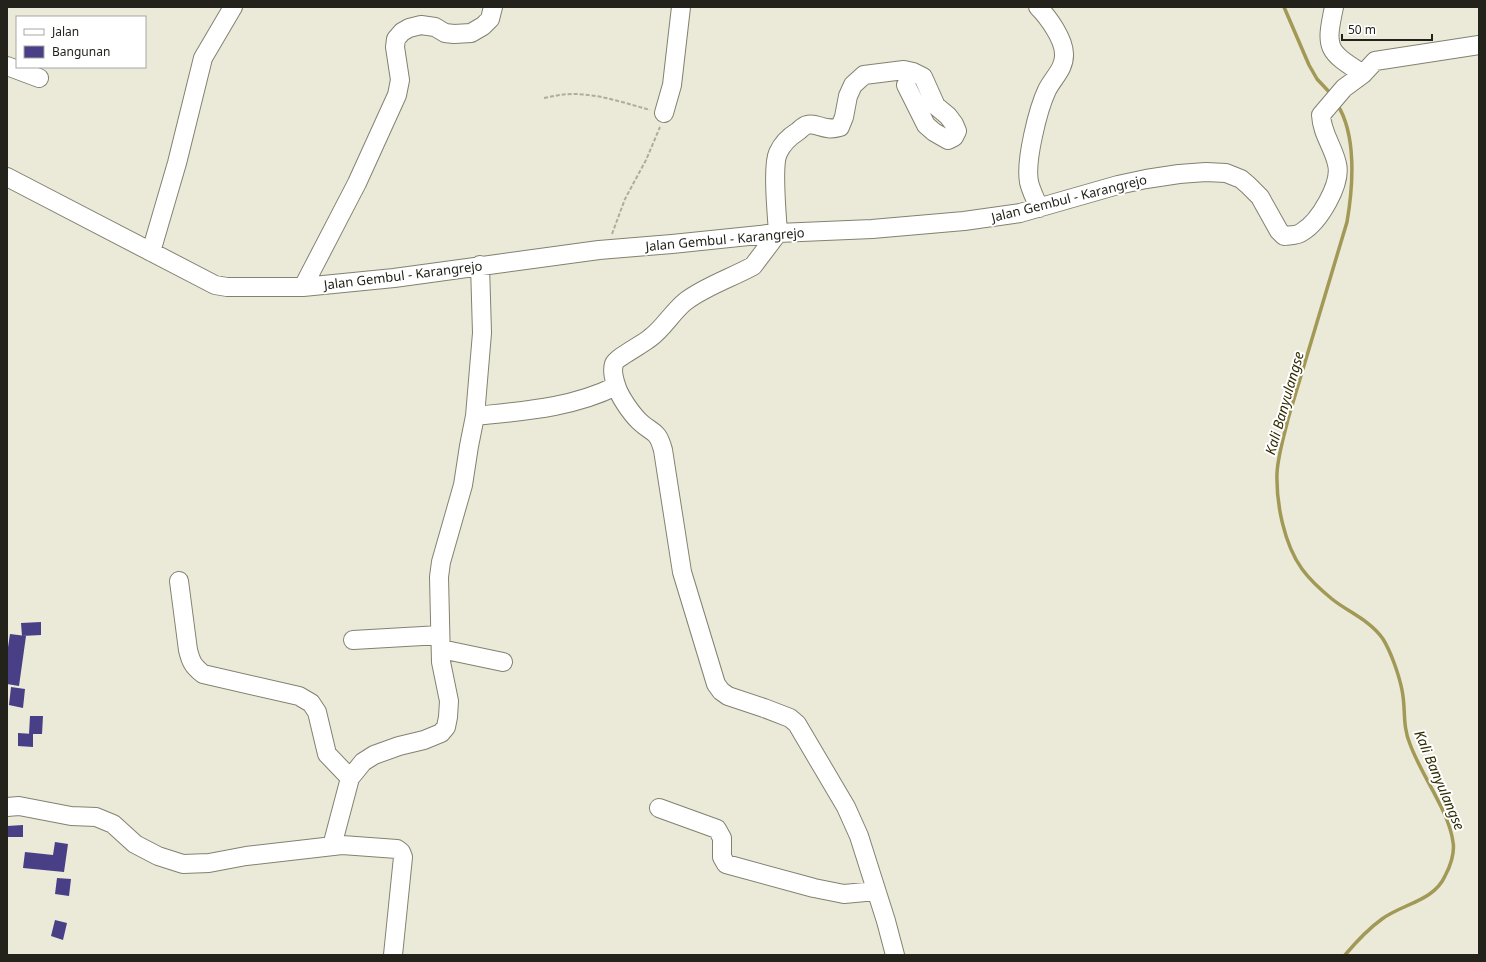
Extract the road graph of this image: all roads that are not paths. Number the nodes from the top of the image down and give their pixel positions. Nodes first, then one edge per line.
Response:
1 (233, 7) edge
2 (493, 7) edge
3 (681, 7) edge
4 (1038, 7) edge
5 (1334, 7) edge
6 (1479, 45) edge
7 (7, 66) edge
8 (1362, 74) junction
9 (39, 78) dead end
10 (906, 85) dead end
11 (664, 113) road end
12 (7, 177) edge
13 (1038, 208) junction
14 (778, 233) junction
15 (151, 252) junction
16 (480, 265) junction
17 (303, 287) junction
18 (616, 386) junction
19 (476, 416) junction
20 (179, 581) dead end
21 (353, 640) dead end
22 (440, 642) junction
23 (503, 662) dead end
24 (350, 778) junction
25 (7, 807) edge
26 (659, 808) dead end
27 (332, 846) junction
28 (876, 891) junction
29 (393, 955) edge
30 (895, 955) edge

1 - 15 street
2 - 17 street
3 - 11 street
4 - 13 street
5 - 8 street
6 - 8 street
7 - 9 street
8 - 13 street, Jalan Gembul - Karangrejo
10 - 14 street
12 - 15 street, Jalan Gembul - Karangrejo
13 - 14 street, Jalan Gembul - Karangrejo
14 - 16 street, Jalan Gembul - Karangrejo
14 - 18 street
15 - 17 street, Jalan Gembul - Karangrejo
16 - 17 street, Jalan Gembul - Karangrejo
16 - 19 street
18 - 19 street
18 - 28 street
19 - 22 street
20 - 24 street
21 - 22 street
22 - 23 street
22 - 24 street
24 - 27 street
25 - 27 street
26 - 28 street
27 - 29 street
28 - 30 street

